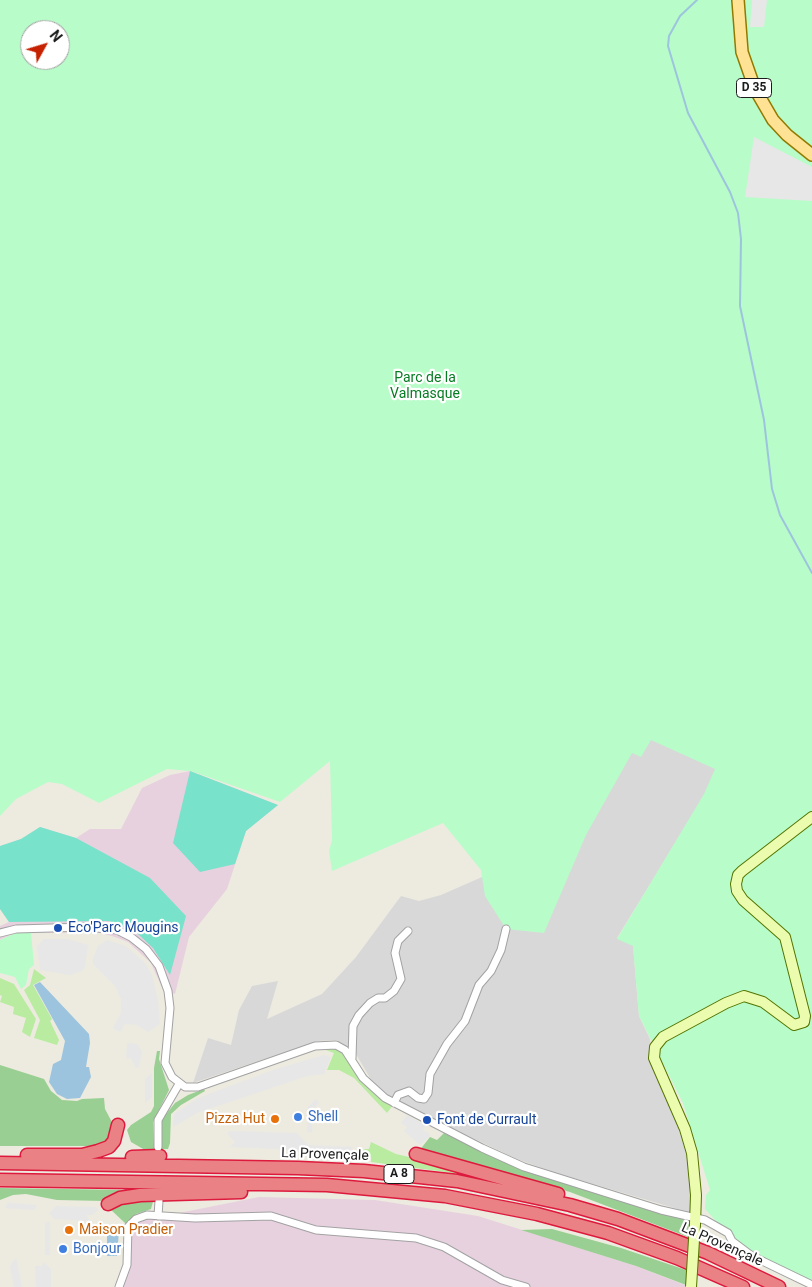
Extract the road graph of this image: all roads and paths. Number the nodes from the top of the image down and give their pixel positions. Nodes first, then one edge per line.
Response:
1 (738, 0) edge
2 (744, 0) edge
3 (812, 148) edge
4 (812, 155) edge
5 (812, 817) edge
6 (506, 929) dead end
7 (408, 931) dead end
8 (0, 933) edge
9 (352, 1058) junction
10 (179, 1084) junction
11 (394, 1102) junction
12 (118, 1125) dead end
13 (159, 1151) joint
14 (416, 1154) dead end
15 (82, 1155) junction
16 (0, 1156) edge
17 (0, 1163) edge
18 (0, 1180) edge
19 (326, 1185) junction
20 (159, 1200) dead end
21 (108, 1204) dead end
22 (158, 1216) junction
23 (618, 1219) junction
24 (695, 1222) junction
25 (812, 1284) edge
26 (119, 1287) edge
27 (526, 1287) edge
28 (691, 1287) edge
29 (743, 1287) edge
30 (779, 1287) edge

1 - 4 main road, D 35
2 - 3 main road, D 35
5 - 24 main road
6 - 11 street
7 - 9 street
8 - 10 street
9 - 10 street
9 - 11 street
10 - 13 street
11 - 24 street
12 - 15 highway
13 - 15 highway
14 - 23 highway
15 - 16 highway
17 - 23 highway, La Provençale / A 8
18 - 19 highway, A 8
19 - 21 highway
19 - 29 highway, A 8
20 - 22 street
22 - 26 street
22 - 27 street
23 - 30 highway, La Provençale / A 8
24 - 25 street
24 - 28 main road, bridge

